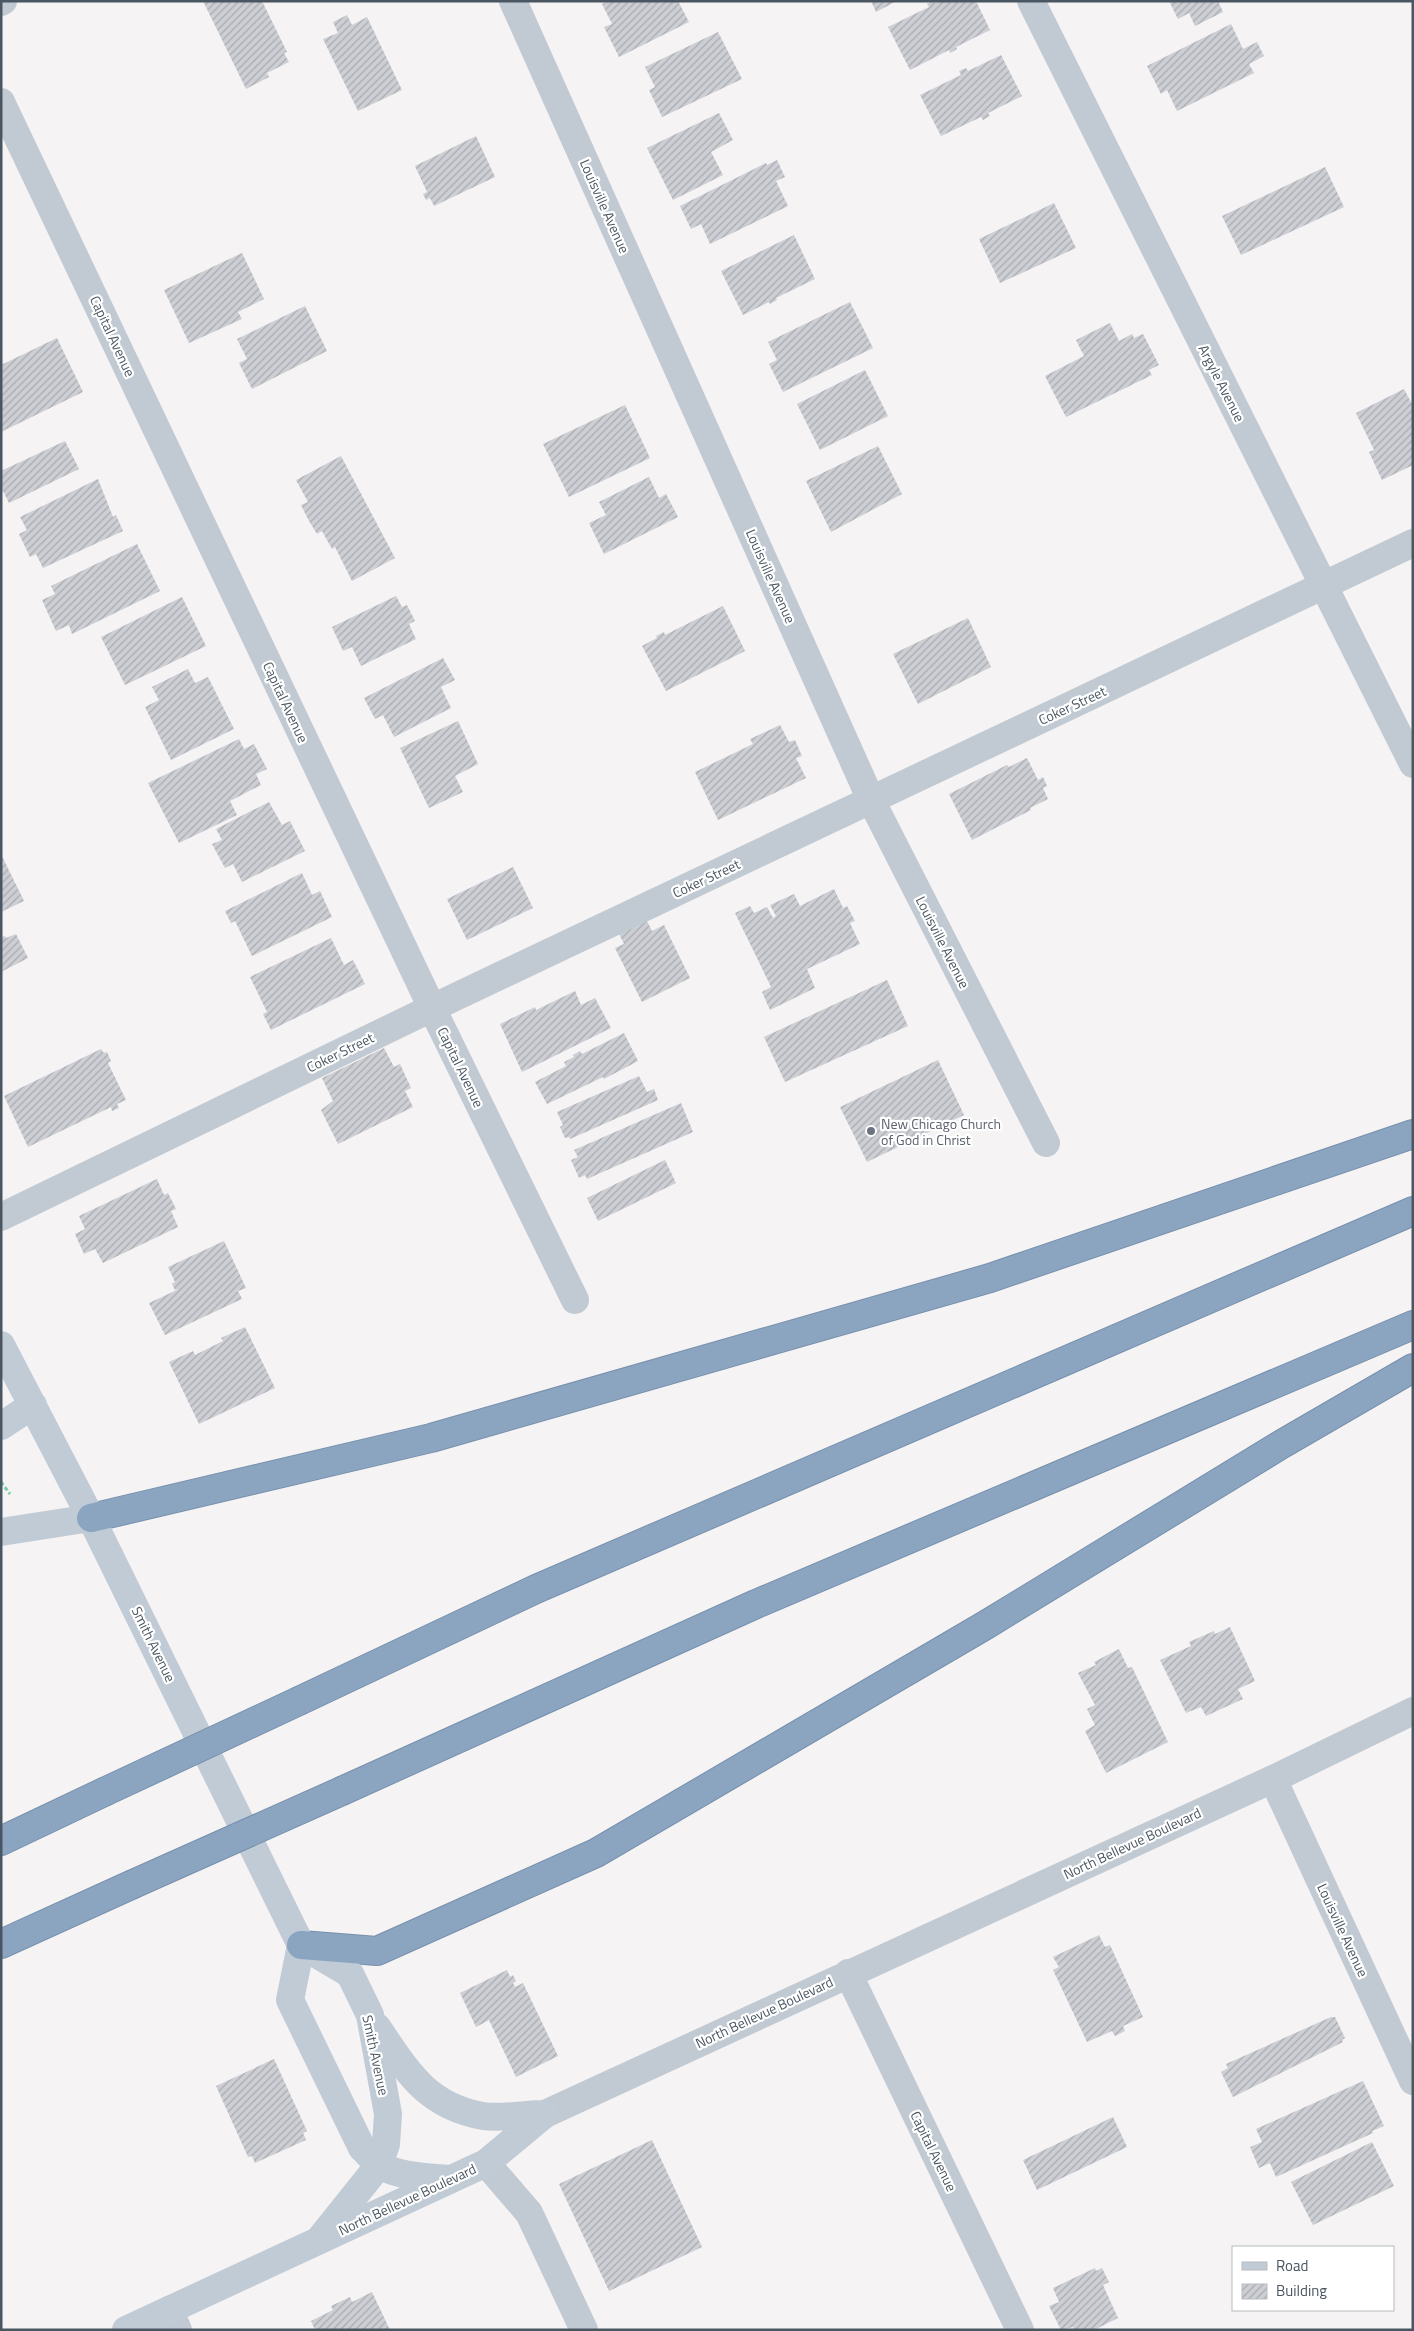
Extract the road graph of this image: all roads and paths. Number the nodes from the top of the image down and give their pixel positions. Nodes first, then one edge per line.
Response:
1 (513, 1) edge
2 (1031, 1) edge
3 (1, 102) edge
4 (1413, 543) edge
5 (1323, 585) junction
6 (1413, 764) edge
7 (871, 800) junction
8 (432, 1008) junction
9 (1413, 1134) edge
10 (1046, 1143) dead end
11 (1413, 1211) edge
12 (1, 1218) edge
13 (575, 1300) dead end
14 (1413, 1325) edge
15 (1, 1345) edge
16 (1413, 1368) edge
17 (32, 1405) junction
18 (1, 1426) edge
19 (91, 1518) junction
20 (1, 1532) edge
21 (1413, 1711) edge
22 (1272, 1779) junction
23 (1, 1840) edge
24 (1, 1944) edge
25 (301, 1945) junction
26 (848, 1973) junction
27 (370, 2015) junction
28 (1413, 2081) edge
29 (545, 2114) junction
30 (486, 2163) junction
31 (378, 2165) junction
32 (451, 2179) junction
33 (319, 2240) junction
34 (174, 2320) edge
35 (126, 2330) edge
36 (584, 2330) edge
37 (1020, 2330) edge

1 - 7 street, Louisville Avenue
2 - 5 street, Argyle Avenue
3 - 8 street, Capital Avenue
4 - 5 street, Coker Street
5 - 6 street, Argyle Avenue
5 - 7 street, Coker Street
7 - 8 street, Coker Street
7 - 10 street, Louisville Avenue
8 - 12 street, Coker Street
8 - 13 street, Capital Avenue
9 - 19 highway
11 - 23 highway, bridge
14 - 24 highway, bridge
15 - 17 main road, Smith Avenue
16 - 25 highway
17 - 18 main road
17 - 19 main road, Smith Avenue
19 - 20 main road
19 - 25 main road, Smith Avenue
21 - 22 street, North Bellevue Boulevard
22 - 26 street, North Bellevue Boulevard
22 - 28 street, Louisville Avenue
25 - 27 main road, Smith Avenue
25 - 31 main road
26 - 29 street, North Bellevue Boulevard
26 - 37 street, Capital Avenue
27 - 29 main road
27 - 31 main road, Smith Avenue
29 - 30 main road, North Bellevue Boulevard
30 - 32 main road, North Bellevue Boulevard
30 - 36 street
31 - 32 main road
31 - 33 main road, Smith Avenue
32 - 33 main road, North Bellevue Boulevard
33 - 34 main road, North Bellevue Boulevard
34 - 35 main road, North Bellevue Boulevard

